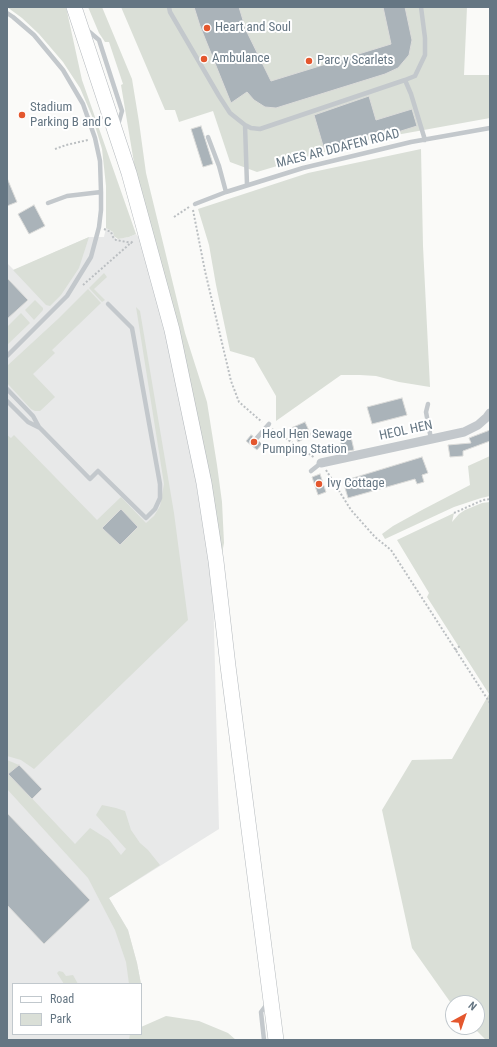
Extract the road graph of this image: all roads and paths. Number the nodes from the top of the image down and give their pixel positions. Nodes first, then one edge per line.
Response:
1 (74, 7) edge
2 (169, 7) edge
3 (421, 7) edge
4 (7, 13) edge
5 (405, 80) junction
6 (245, 124) junction
7 (490, 128) edge
8 (208, 137) dead end
9 (95, 138) junction
10 (425, 140) junction
11 (55, 149) dead end
12 (247, 185) junction
13 (101, 192) junction
14 (226, 192) junction
15 (48, 203) dead end
16 (194, 204) junction
17 (174, 217) dead end
18 (99, 227) junction
19 (67, 296) junction
20 (108, 304) dead end
21 (7, 356) edge
22 (7, 389) edge
23 (7, 401) edge
24 (428, 404) dead end
25 (490, 413) edge
26 (268, 425) junction
27 (40, 428) junction
28 (256, 439) dead end
29 (431, 439) junction
30 (321, 462) junction
31 (311, 471) dead end
32 (490, 499) edge
33 (454, 513) dead end
34 (461, 645) dead end
35 (455, 650) junction
36 (490, 703) edge
37 (271, 999) junction
38 (264, 1040) edge
39 (276, 1040) edge

1 - 37 main road
2 - 6 lane
3 - 5 lane
4 - 9 lane
5 - 6 lane
5 - 10 lane
6 - 12 lane
7 - 10 lane, MAES AR DDAFEN ROAD
8 - 14 lane
9 - 11 path
9 - 13 lane
10 - 12 lane, MAES AR DDAFEN ROAD
12 - 14 lane, MAES AR DDAFEN ROAD
13 - 15 lane
13 - 18 lane
14 - 16 lane, MAES AR DDAFEN ROAD
16 - 17 path
16 - 26 path
18 - 19 lane
18 - 19 path
19 - 21 lane
20 - 27 lane
22 - 27 lane
23 - 27 lane
24 - 29 lane
25 - 29 street, HEOL HEN
26 - 28 lane
26 - 30 path
29 - 30 street, HEOL HEN
30 - 31 lane
30 - 35 path
32 - 33 path
34 - 35 path
35 - 36 path
37 - 38 lane
37 - 39 main road

